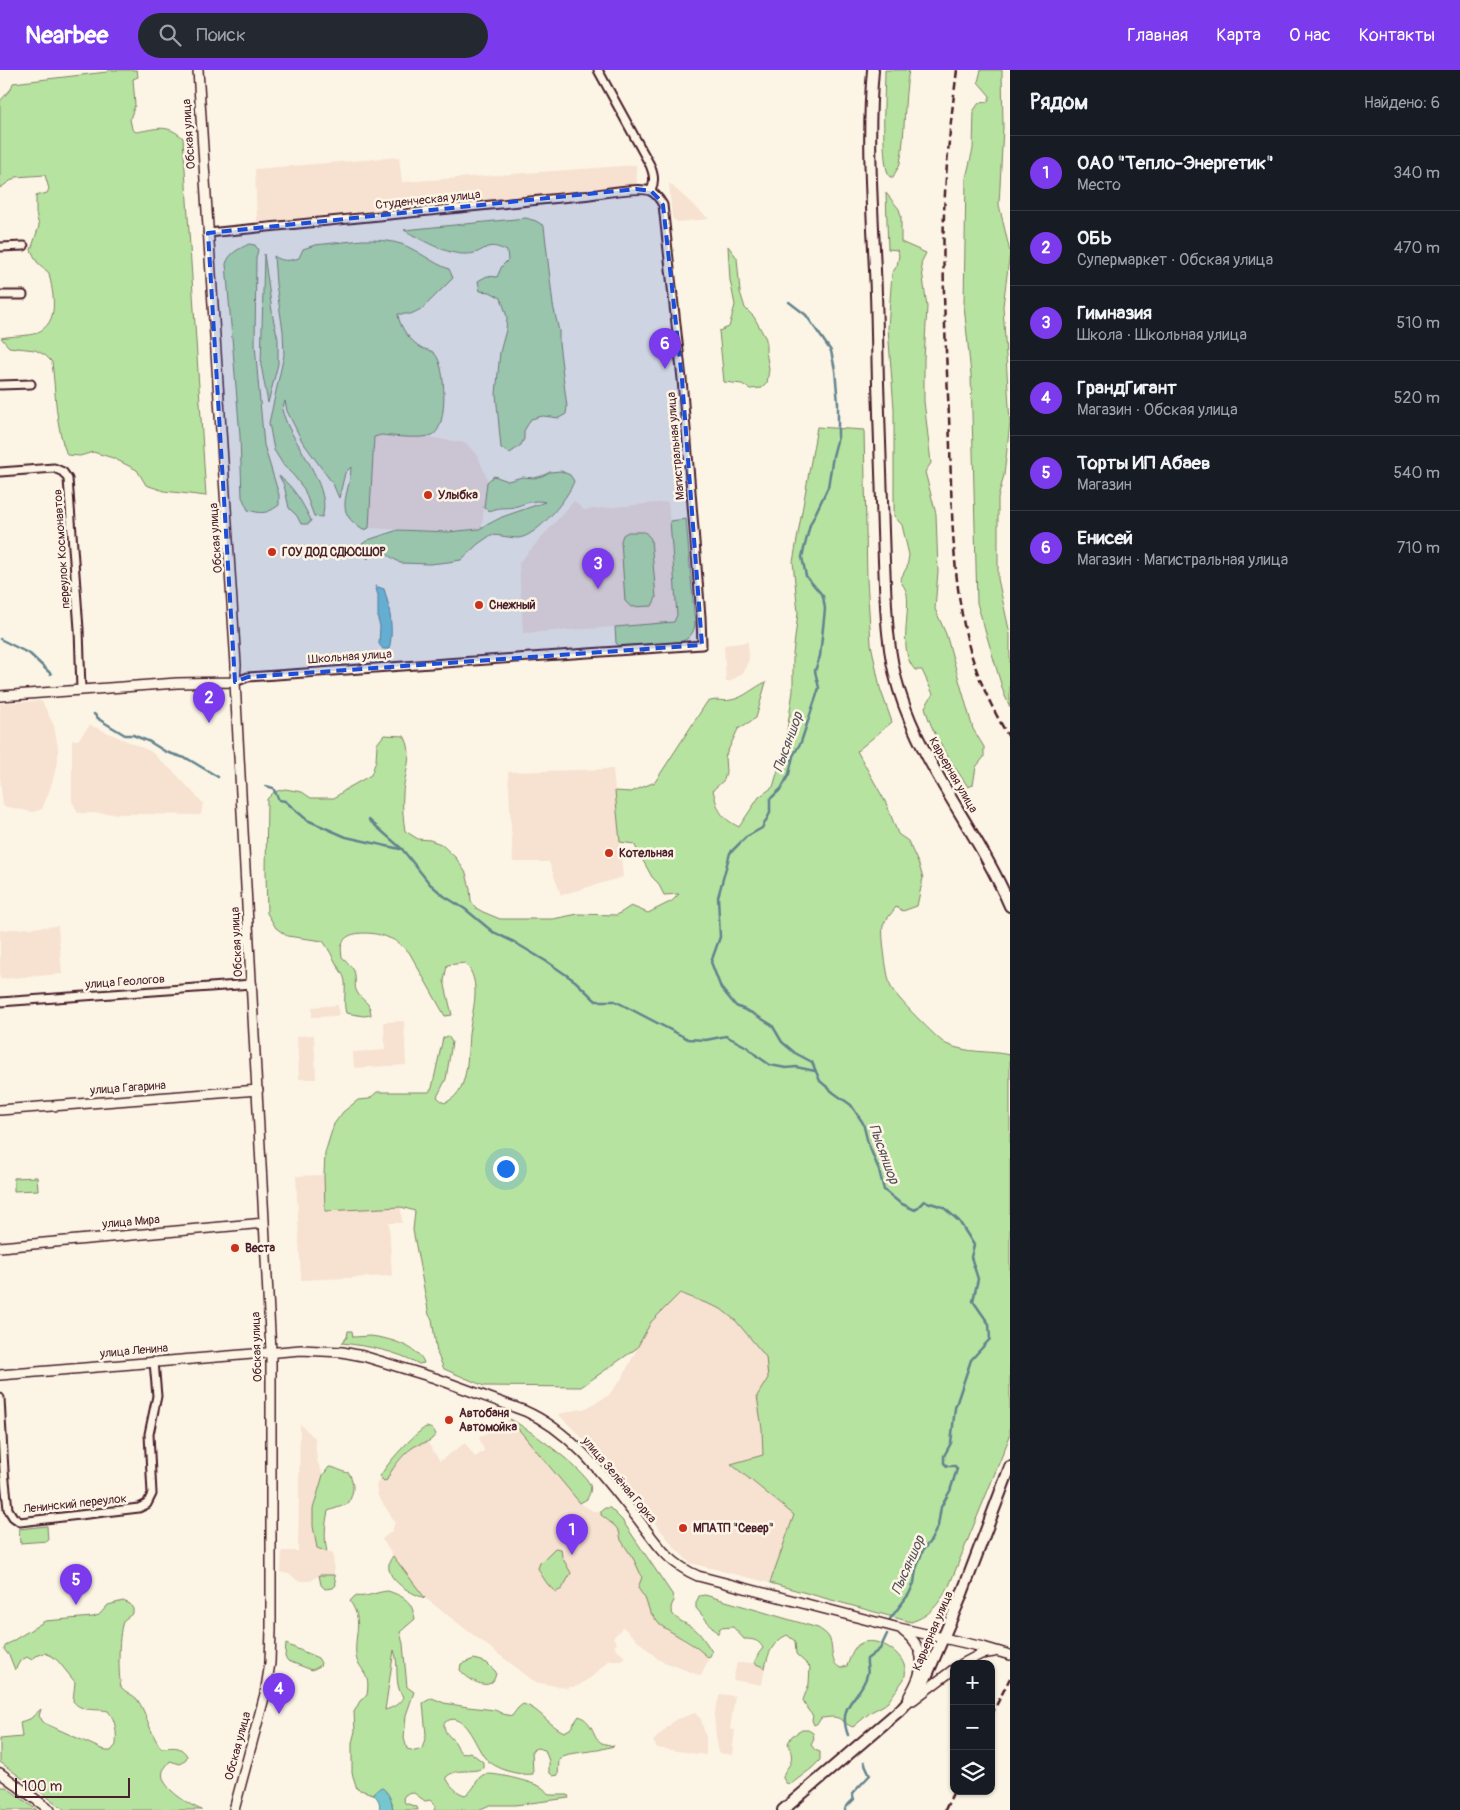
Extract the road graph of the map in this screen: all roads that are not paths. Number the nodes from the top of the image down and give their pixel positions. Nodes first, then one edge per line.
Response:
1 (198, 70) edge
2 (598, 70) edge
3 (873, 70) edge
4 (651, 191) junction
5 (208, 233) junction
6 (24, 246) dead end
7 (0, 247) edge
8 (0, 295) edge
9 (23, 295) dead end
10 (31, 384) dead end
11 (0, 385) edge
12 (0, 472) edge
13 (702, 645) joint
14 (235, 682) junction
15 (81, 690) junction
16 (0, 696) edge
17 (1010, 906) edge
18 (252, 984) junction
19 (0, 1002) edge
20 (258, 1090) junction
21 (0, 1110) edge
22 (264, 1223) junction
23 (0, 1247) edge
24 (271, 1351) junction
25 (154, 1362) junction
26 (0, 1375) edge
27 (0, 1398) edge
28 (1010, 1467) edge
29 (899, 1628) junction
30 (944, 1640) junction
31 (1006, 1653) edge
32 (970, 1660) edge
33 (950, 1672) edge
34 (901, 1709) junction
35 (0, 1773) edge
36 (50, 1810) edge
37 (234, 1810) edge
38 (783, 1810) edge

1 - 5 street, Обская улица
2 - 4 street
3 - 17 main road, Карьерная улица
4 - 5 street, Студенческая улица
4 - 13 street, Магистральная улица
5 - 14 street, Обская улица
6 - 7 street
8 - 9 street
10 - 11 street
12 - 15 street, переулок Космонавтов
13 - 14 street, Школьная улица
14 - 15 street, Школьная улица
14 - 18 street, Обская улица
15 - 16 street, Школьная улица
18 - 19 street, улица Геологов
18 - 20 street, Обская улица
20 - 21 street, улица Гагарина
20 - 22 street, Обская улица
22 - 23 street, улица Мира
22 - 24 street, Обская улица
24 - 25 street, улица Ленина
24 - 29 street, улица Зелёная Горка
24 - 37 street, Обская улица
25 - 26 street, улица Ленина
25 - 27 street, Ленинский переулок
28 - 30 main road, Карьерная улица
29 - 30 street, улица Зелёная Горка
29 - 34 street
30 - 31 street, улица Зелёная Горка
30 - 34 main road, Карьерная улица
31 - 32 street
33 - 34 street
34 - 38 main road, Карьерная улица
35 - 36 street

